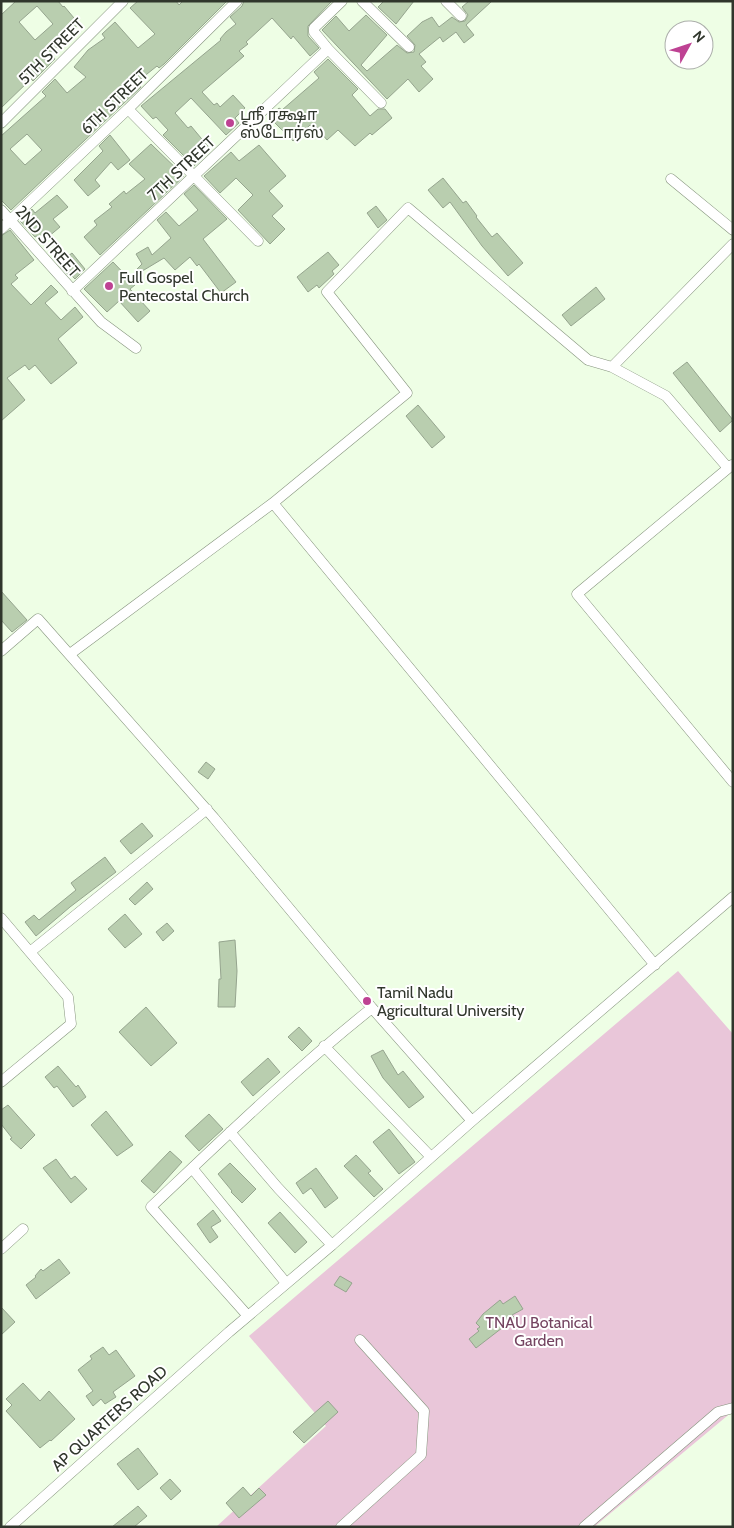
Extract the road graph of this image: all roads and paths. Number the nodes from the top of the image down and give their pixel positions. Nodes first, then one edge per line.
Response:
1 (122, 1) edge
2 (237, 1) edge
3 (342, 1) edge
4 (362, 1) edge
5 (446, 1) edge
6 (461, 16) dead end
7 (409, 47) dead end
8 (328, 48) junction
9 (381, 102) dead end
10 (128, 109) junction
11 (1, 123) edge
12 (194, 176) junction
13 (671, 179) dead end
14 (1, 210) edge
15 (10, 220) junction
16 (1, 229) edge
17 (733, 230) edge
18 (258, 241) dead end
19 (733, 244) edge
20 (72, 291) junction
21 (136, 348) dead end
22 (612, 367) junction
23 (730, 466) edge
24 (273, 502) junction
25 (1, 651) edge
26 (70, 654) junction
27 (733, 782) edge
28 (207, 809) junction
29 (733, 897) edge
30 (1, 918) edge
31 (30, 952) junction
32 (655, 965) junction
33 (372, 1008) junction
34 (324, 1046) junction
35 (1, 1082) edge
36 (472, 1121) junction
37 (230, 1132) junction
38 (431, 1157) junction
39 (192, 1168) junction
40 (23, 1229) dead end
41 (332, 1245) junction
42 (1, 1249) edge
43 (286, 1282) junction
44 (248, 1316) junction
45 (360, 1340) dead end
46 (733, 1408) edge
47 (10, 1527) edge
48 (341, 1527) edge
49 (584, 1527) edge

1 - 11 street, 5TH STREET
2 - 10 street, 6TH STREET
3 - 8 street
4 - 7 street
5 - 6 street
8 - 9 street
8 - 12 street, 7TH STREET
10 - 12 street
10 - 15 street, 6TH STREET
12 - 18 street
12 - 20 street, 7TH STREET
13 - 17 street
14 - 15 street, 2ND STREET
15 - 16 street, 6TH STREET
15 - 20 street, 2ND STREET
19 - 22 street
20 - 21 street, 2ND STREET
22 - 23 street
22 - 24 street
23 - 27 street
24 - 26 street
24 - 32 street
25 - 26 street
26 - 28 street
28 - 31 street
28 - 33 street
29 - 32 street, AP QUARTERS ROAD
30 - 31 street
31 - 35 street
32 - 36 street, AP QUARTERS ROAD
33 - 34 street
33 - 36 street
34 - 37 street
34 - 38 street
36 - 38 street, AP QUARTERS ROAD
37 - 39 street
37 - 41 street
38 - 41 street, AP QUARTERS ROAD
39 - 43 street
39 - 44 street
40 - 42 street
41 - 43 street, AP QUARTERS ROAD
43 - 44 street, AP QUARTERS ROAD
44 - 47 street, AP QUARTERS ROAD
45 - 48 street
46 - 49 street

